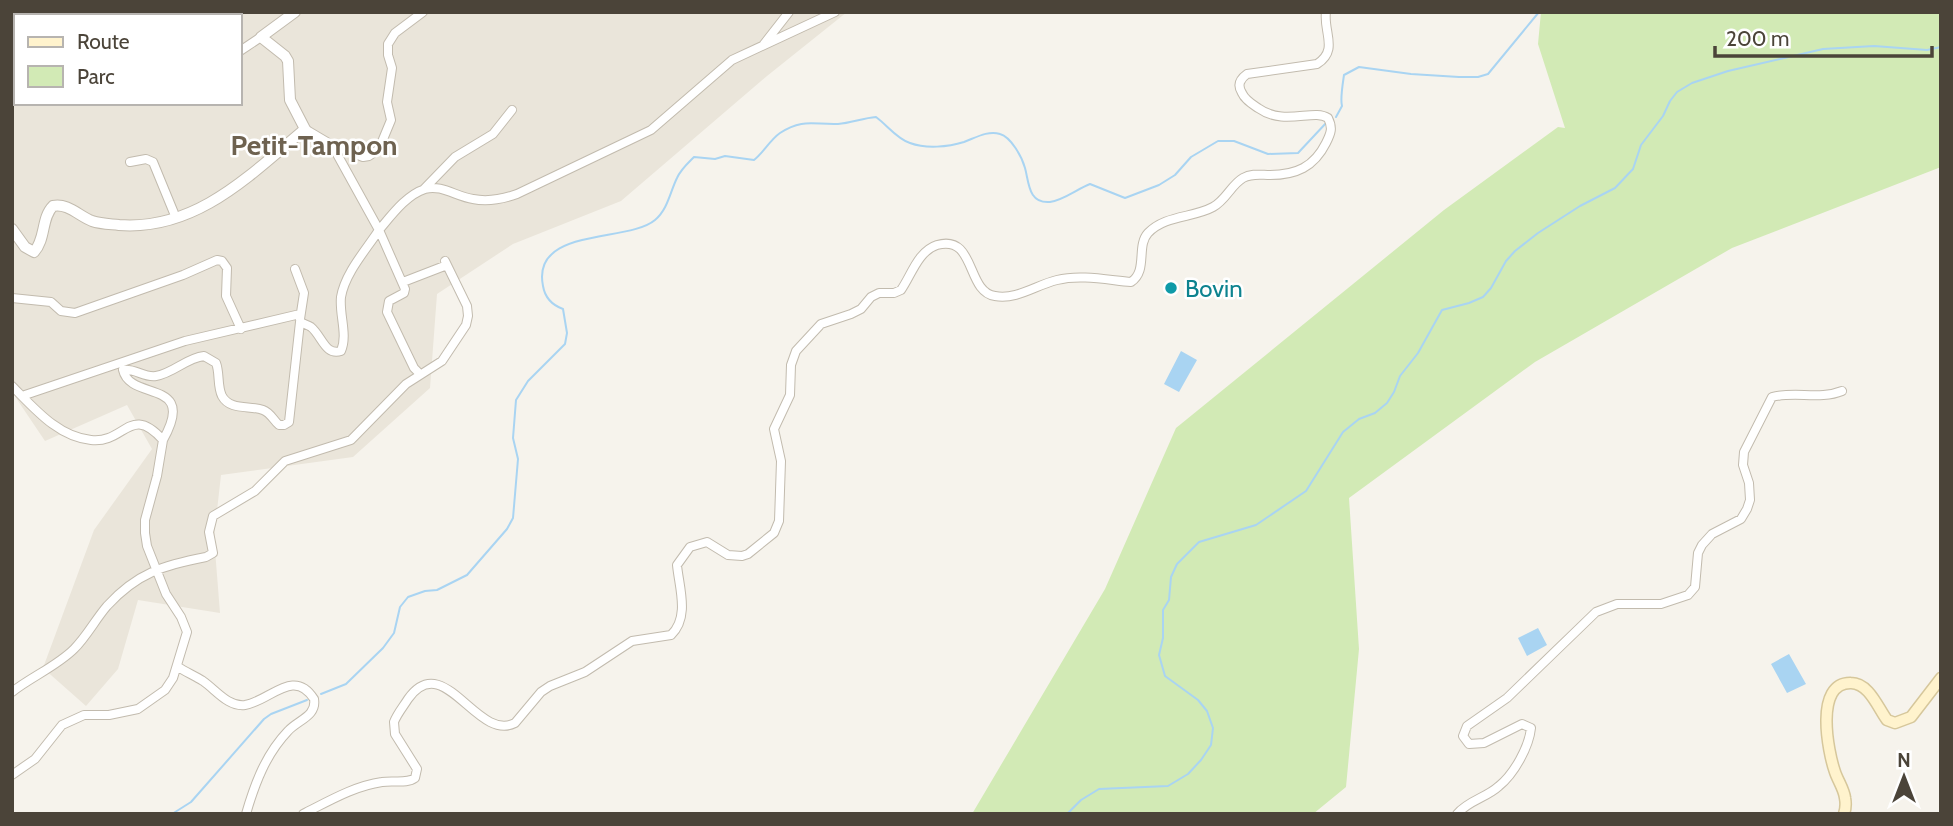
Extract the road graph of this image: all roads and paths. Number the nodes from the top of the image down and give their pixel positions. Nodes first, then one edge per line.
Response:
1 (295, 12) edge
2 (423, 12) edge
3 (789, 12) edge
4 (835, 12) edge
5 (1326, 12) edge
6 (261, 37) junction
7 (764, 44) junction
8 (242, 50) edge
9 (512, 110) dead end
10 (305, 129) junction
11 (332, 145) junction
12 (130, 162) dead end
13 (423, 190) junction
14 (176, 218) junction
15 (12, 229) edge
16 (379, 230) junction
17 (296, 269) dead end
18 (404, 282) junction
19 (12, 298) edge
20 (300, 318) junction
21 (241, 329) junction
22 (120, 367) junction
23 (420, 374) junction
24 (12, 386) edge
25 (1842, 391) dead end
26 (22, 396) junction
27 (163, 440) junction
28 (156, 568) junction
29 (178, 667) junction
30 (1941, 678) edge
31 (12, 692) edge
32 (12, 775) edge
33 (246, 814) edge
34 (303, 814) edge
35 (1457, 814) edge
36 (1844, 814) edge

1 - 6 street
2 - 11 street
3 - 7 street
4 - 7 street
5 - 34 street
6 - 8 street
6 - 10 street
7 - 13 street
9 - 13 street
10 - 11 street
10 - 14 street
11 - 16 street
12 - 14 street
13 - 16 street
14 - 15 street
16 - 18 street
16 - 20 street
17 - 20 street
18 - 23 street
18 - 23 street
19 - 21 street
20 - 21 street
20 - 22 street
21 - 22 street
22 - 26 street
22 - 27 street
23 - 28 street
24 - 26 street
25 - 35 street
26 - 27 street
27 - 28 street
28 - 29 street
28 - 31 street
29 - 32 street
29 - 33 street
30 - 36 main road

